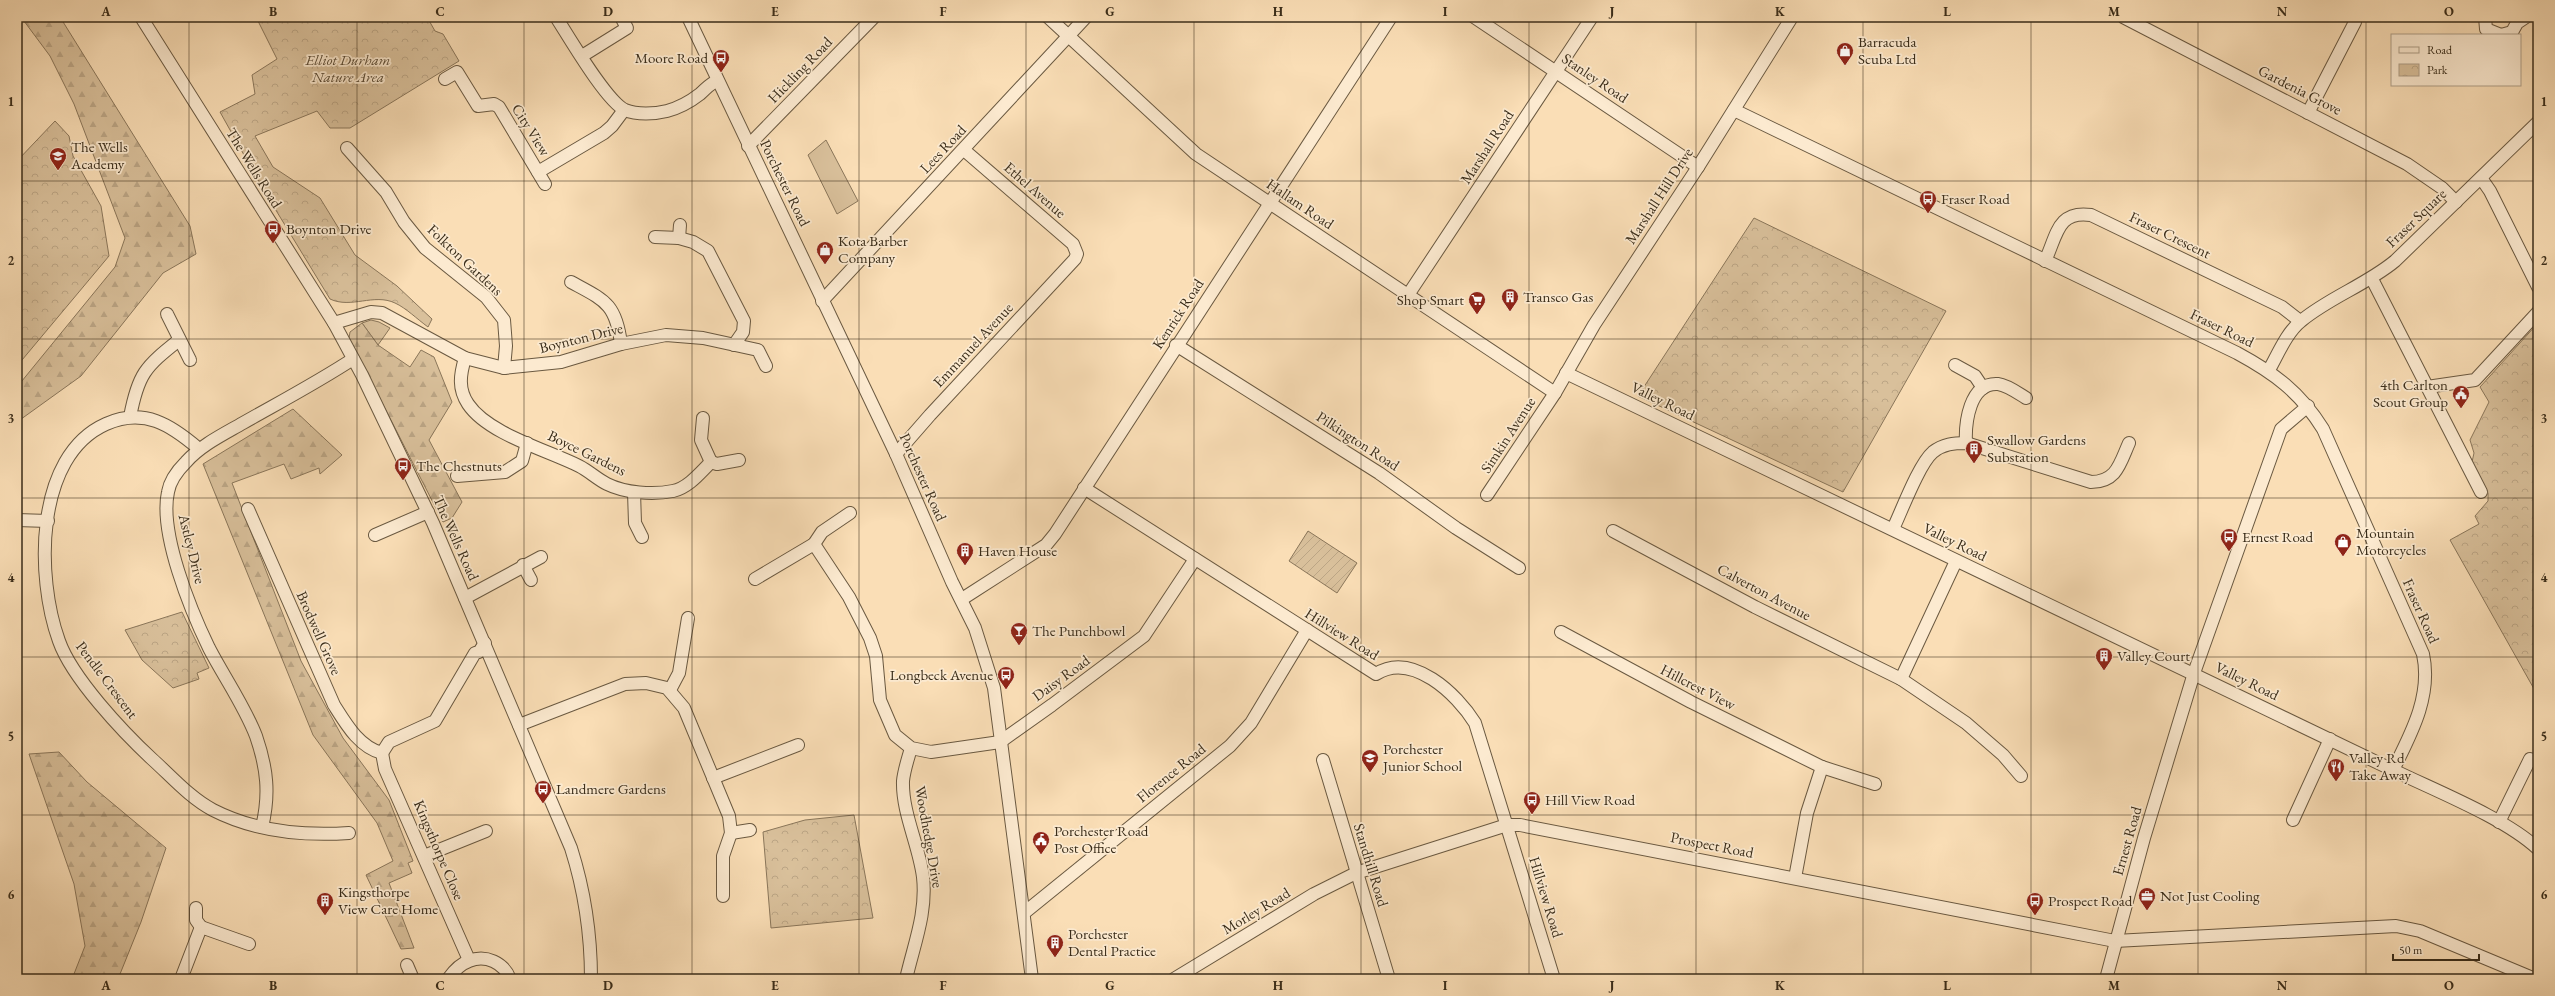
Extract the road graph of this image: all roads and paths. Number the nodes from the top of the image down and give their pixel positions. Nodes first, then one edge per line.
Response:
1 (141, 17) edge
2 (556, 17) edge
3 (620, 17) edge
4 (688, 17) edge
5 (874, 17) edge
6 (1048, 17) edge
7 (1086, 17) edge
8 (1391, 17) edge
9 (1474, 17) edge
10 (1592, 17) edge
11 (1792, 17) edge
12 (2123, 17) edge
13 (2355, 17) edge
14 (2485, 17) edge
15 (2526, 17) edge
16 (2498, 34) edge
17 (2505, 34) edge
18 (1068, 36) junction
19 (582, 56) junction
20 (1556, 71) junction
21 (445, 80) dead end
22 (717, 81) junction
23 (624, 110) junction
24 (1734, 110) junction
25 (2308, 113) junction
26 (2538, 122) edge
27 (748, 146) junction
28 (347, 148) dead end
29 (964, 150) junction
30 (1698, 167) junction
31 (538, 172) junction
32 (2481, 178) junction
33 (545, 184) dead end
34 (2456, 202) junction
35 (1269, 203) junction
36 (655, 237) dead end
37 (1075, 259) joint
38 (2045, 261) junction
39 (2372, 279) junction
40 (571, 282) dead end
41 (2538, 287) edge
42 (1408, 295) junction
43 (822, 301) junction
44 (2538, 312) edge
45 (167, 314) dead end
46 (2300, 321) junction
47 (334, 323) junction
48 (179, 340) junction
49 (621, 344) junction
50 (734, 345) junction
51 (1176, 345) junction
52 (464, 358) junction
53 (353, 359) junction
54 (190, 360) dead end
55 (1955, 365) dead end
56 (766, 366) dead end
57 (504, 368) junction
58 (2269, 370) junction
59 (1566, 373) junction
60 (2427, 387) junction
61 (1983, 388) junction
62 (1554, 393) junction
63 (2026, 398) dead end
64 (2308, 406) junction
65 (130, 417) junction
66 (703, 418) dead end
67 (527, 442) junction
68 (1966, 443) junction
69 (2129, 443) dead end
70 (199, 449) junction
71 (896, 454) junction
72 (739, 460) dead end
73 (711, 462) junction
74 (457, 476) dead end
75 (1084, 488) junction
76 (634, 492) junction
77 (2481, 492) dead end
78 (1487, 495) dead end
79 (248, 509) dead end
80 (428, 512) junction
81 (850, 513) dead end
82 (17, 520) edge
83 (48, 522) junction
84 (1893, 529) junction
85 (1613, 531) dead end
86 (375, 535) dead end
87 (642, 537) dead end
88 (814, 544) junction
89 (541, 557) dead end
90 (1195, 559) junction
91 (1956, 561) junction
92 (523, 565) junction
93 (1518, 568) dead end
94 (755, 579) dead end
95 (531, 580) dead end
96 (465, 598) junction
97 (962, 599) junction
98 (688, 618) dead end
99 (1307, 630) junction
100 (1561, 632) dead end
101 (486, 644) junction
102 (2194, 673) junction
103 (1901, 679) junction
104 (670, 690) junction
105 (518, 725) junction
106 (2330, 739) junction
107 (1000, 742) junction
108 (798, 745) dead end
109 (911, 748) junction
110 (382, 753) junction
111 (2530, 759) dead end
112 (1323, 760) dead end
113 (1822, 768) junction
114 (2393, 770) junction
115 (2022, 776) dead end
116 (713, 778) junction
117 (1875, 784) dead end
118 (2293, 820) dead end
119 (2499, 822) junction
120 (1507, 825) junction
121 (262, 827) junction
122 (750, 830) dead end
123 (486, 831) dead end
124 (349, 833) dead end
125 (730, 833) junction
126 (2538, 849) edge
127 (424, 856) junction
128 (1358, 878) junction
129 (1795, 878) junction
130 (723, 896) dead end
131 (196, 908) dead end
132 (1024, 913) junction
133 (201, 927) junction
134 (2115, 941) junction
135 (249, 944) dead end
136 (469, 960) junction
137 (407, 965) dead end
138 (181, 979) edge
139 (413, 979) edge
140 (448, 979) edge
141 (510, 979) edge
142 (591, 979) edge
143 (906, 979) edge
144 (1032, 979) edge
145 (1174, 979) edge
146 (1389, 979) edge
147 (1554, 979) edge
148 (2106, 979) edge
149 (2535, 979) edge

1 - 47 street, The Wells Road
2 - 19 street
3 - 19 street
4 - 22 street, Porchester Road
5 - 27 street, Hickling Road
6 - 18 street, Hallam Road
7 - 18 street, Lees Road
8 - 35 street, Kenrick Road
9 - 20 street, Stanley Road
10 - 20 street, Marshall Road
11 - 24 street, Marshall Hill Drive
12 - 25 street, Gardenia Grove
13 - 25 street
14 - 16 street
15 - 17 street
18 - 29 street, Lees Road
18 - 35 street, Hallam Road
19 - 23 street
20 - 30 street, Stanley Road
20 - 42 street, Marshall Road
21 - 31 street, City View
22 - 23 street
22 - 27 street, Porchester Road
23 - 31 street, City View
24 - 30 street, Marshall Hill Drive
24 - 38 street, Fraser Road
25 - 34 street, Gardenia Grove
26 - 32 street, Fraser Square
27 - 43 street, Porchester Road
28 - 57 street, Folkton Gardens
29 - 37 street, Ethel Avenue
29 - 43 street, Lees Road
30 - 59 street, Marshall Hill Drive
31 - 33 street, City View
32 - 34 street, Fraser Square
32 - 41 street
34 - 39 street, Fraser Square
35 - 42 street, Hallam Road
35 - 51 street, Kenrick Road
36 - 50 street
37 - 71 street, Emmanuel Avenue
38 - 46 street, Fraser Crescent
38 - 58 street, Fraser Road
39 - 46 street, Fraser Square
39 - 60 street
40 - 49 street
42 - 62 street, Hallam Road
43 - 71 street, Porchester Road
44 - 60 street
45 - 48 street
46 - 58 street, Fraser Square
47 - 52 street, Boynton Drive
47 - 53 street, The Wells Road
48 - 54 street
48 - 65 street
49 - 50 street, Boynton Drive
49 - 57 street, Boynton Drive
50 - 56 street, Boynton Drive
51 - 75 street, Kenrick Road
51 - 93 street, Pilkington Road
52 - 57 street, Boynton Drive
52 - 67 street, Boyce Gardens
53 - 70 street, Astley Drive
53 - 80 street, The Wells Road
55 - 61 street
58 - 64 street, Fraser Road
59 - 62 street, Marshall Hill Drive
59 - 84 street, Valley Road
60 - 77 street
61 - 63 street
61 - 68 street
62 - 78 street, Simkin Avenue
64 - 102 street, Ernest Road
64 - 114 street, Fraser Road
65 - 70 street, Pendle Crescent
65 - 83 street, Pendle Crescent
66 - 73 street
67 - 74 street, Boyce Gardens
67 - 76 street, Boyce Gardens
68 - 69 street
68 - 84 street
70 - 121 street, Astley Drive
71 - 97 street, Porchester Road
72 - 73 street
73 - 76 street, Boyce Gardens
75 - 90 street, Hillview Road
75 - 97 street, Kenrick Road
76 - 87 street, Boyce Gardens
79 - 110 street, Brodwell Grove
80 - 86 street
80 - 96 street, The Wells Road
81 - 88 street
82 - 83 street
83 - 121 street, Pendle Crescent
84 - 91 street, Valley Road
85 - 103 street, Calverton Avenue
88 - 94 street
88 - 109 street
89 - 92 street
90 - 99 street, Hillview Road
90 - 107 street, Daisy Road
91 - 102 street, Valley Road
91 - 103 street
92 - 95 street
92 - 96 street
96 - 101 street, The Wells Road
97 - 107 street, Porchester Road
98 - 104 street
99 - 120 street, Hillview Road
99 - 132 street, Florence Road
100 - 113 street, Hillcrest View
101 - 105 street, The Wells Road
101 - 110 street
102 - 106 street, Valley Road
102 - 134 street, Ernest Road
103 - 115 street, Calverton Avenue
104 - 105 street
104 - 116 street
105 - 142 street, The Wells Road
106 - 114 street, Valley Road
106 - 118 street
107 - 109 street
107 - 132 street, Porchester Road
108 - 116 street
109 - 143 street, Woodhedge Drive
110 - 127 street, Kingsthorpe Close
111 - 119 street
112 - 128 street, Standhill Road
113 - 117 street, Hillcrest View
113 - 129 street
114 - 119 street, Valley Road
116 - 125 street
119 - 126 street, Valley Road
120 - 128 street, Prospect Road
120 - 129 street, Prospect Road
120 - 147 street, Hillview Road
121 - 124 street, Pendle Crescent
122 - 125 street
123 - 127 street
125 - 130 street
127 - 136 street, Kingsthorpe Close
128 - 145 street, Morley Road
128 - 146 street, Standhill Road
129 - 134 street, Prospect Road
131 - 133 street
132 - 144 street, Porchester Road
133 - 135 street
133 - 138 street
134 - 148 street, Ernest Road
134 - 149 street, Prospect Road
136 - 140 street
136 - 141 street
137 - 139 street

